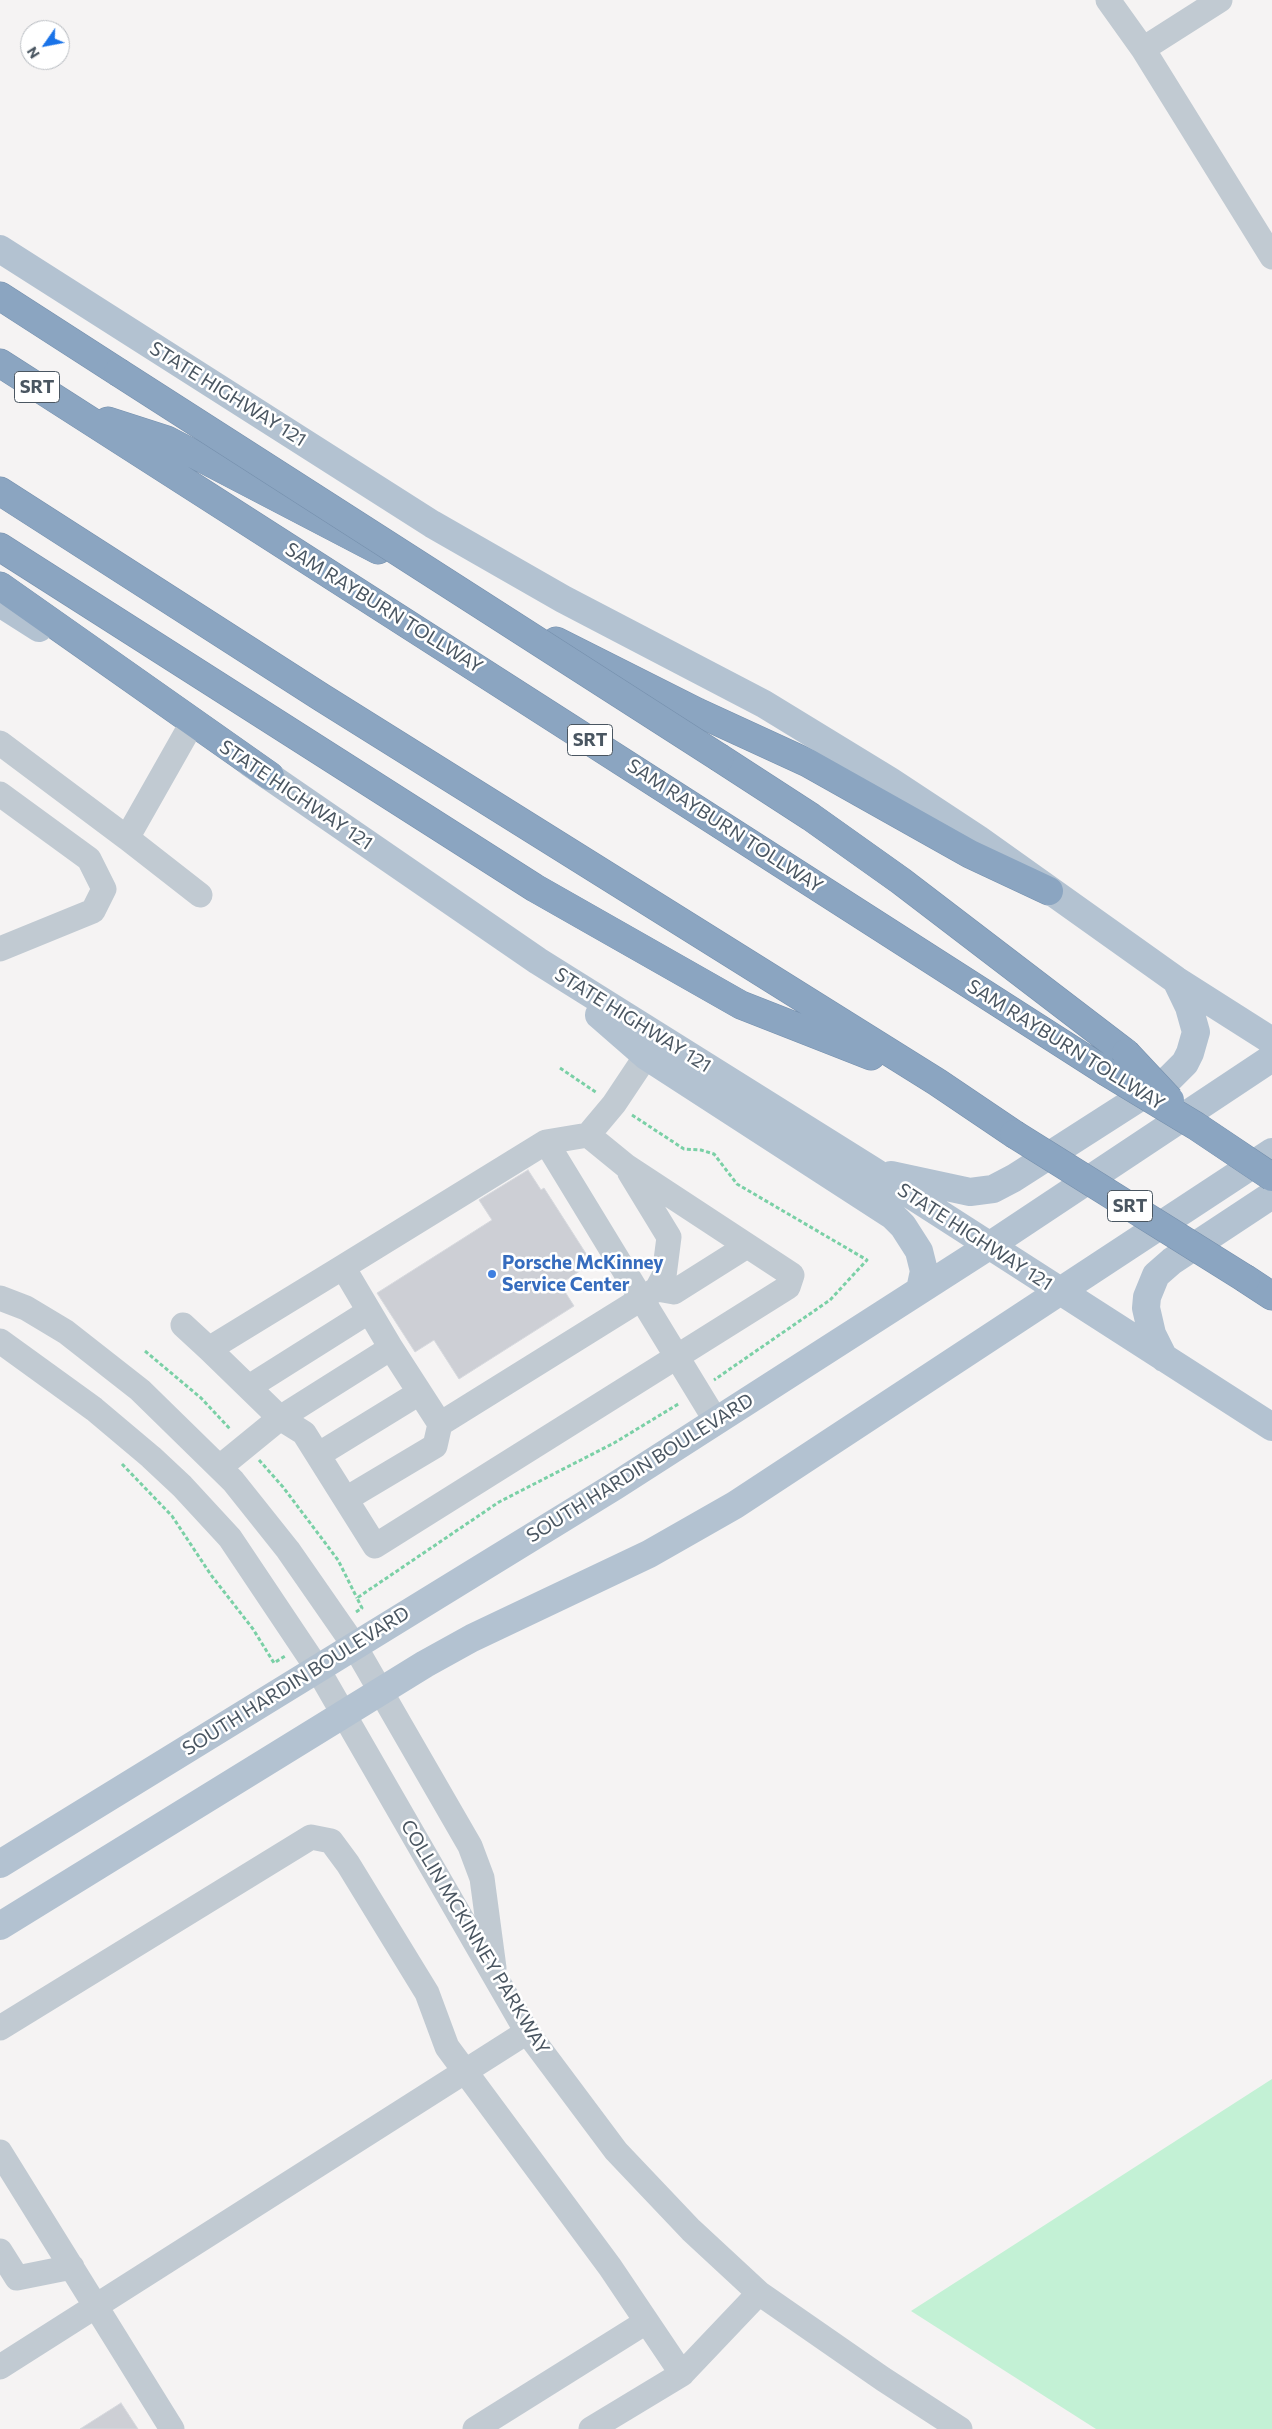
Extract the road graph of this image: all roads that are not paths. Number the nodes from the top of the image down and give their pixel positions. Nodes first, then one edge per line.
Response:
1 (1108, 0) edge
2 (1220, 0) edge
3 (1143, 49) junction
4 (0, 249) edge
5 (1272, 256) edge
6 (0, 296) edge
7 (0, 363) edge
8 (74, 410) junction
9 (0, 492) edge
10 (0, 547) edge
11 (0, 586) edge
12 (0, 603) edge
13 (191, 725) junction
14 (0, 743) edge
15 (270, 776) junction
16 (0, 794) edge
17 (127, 838) junction
18 (1049, 891) junction
19 (200, 896) dead end
20 (0, 949) edge
21 (538, 960) junction
22 (1176, 980) junction
23 (1272, 1042) edge
24 (646, 1056) junction
25 (1272, 1058) edge
26 (937, 1082) junction
27 (1196, 1126) junction
28 (588, 1136) junction
29 (546, 1142) junction
30 (1272, 1152) edge
31 (626, 1166) junction
32 (872, 1170) junction
33 (1272, 1177) edge
34 (1272, 1195) edge
35 (747, 1246) junction
36 (989, 1246) junction
37 (343, 1267) junction
38 (920, 1290) junction
39 (1060, 1292) junction
40 (649, 1294) junction
41 (1272, 1296) edge
42 (0, 1298) edge
43 (368, 1312) junction
44 (183, 1325) dead end
45 (0, 1340) edge
46 (391, 1348) junction
47 (209, 1349) junction
48 (677, 1358) junction
49 (1164, 1358) junction
50 (248, 1387) junction
51 (419, 1393) junction
52 (280, 1418) junction
53 (716, 1421) junction
54 (440, 1424) junction
55 (1272, 1427) edge
56 (318, 1455) junction
57 (220, 1467) junction
58 (346, 1499) junction
59 (354, 1645) junction
60 (318, 1668) junction
61 (380, 1691) junction
62 (344, 1713) junction
63 (0, 1864) edge
64 (0, 1926) edge
65 (495, 1978) junction
66 (0, 2028) edge
67 (527, 2032) junction
68 (466, 2072) junction
69 (0, 2152) edge
70 (0, 2251) edge
71 (72, 2267) junction
72 (760, 2293) junction
73 (96, 2307) junction
74 (646, 2322) junction
75 (0, 2367) edge
76 (682, 2374) junction
77 (172, 2429) edge
78 (475, 2429) edge
79 (591, 2429) edge
80 (960, 2429) edge

1 - 3 street
2 - 3 street
3 - 5 street
4 - 18 main road, STATE HIGHWAY 121
6 - 27 highway, bridge
7 - 8 highway, SAM RAYBURN TOLLWAY / SRT
8 - 18 highway
8 - 27 highway, SAM RAYBURN TOLLWAY / SRT, bridge
9 - 26 highway, SRT
10 - 26 highway
11 - 15 highway
12 - 13 main road, STATE HIGHWAY 121
13 - 15 main road, STATE HIGHWAY 121
13 - 17 street
14 - 17 street
15 - 21 main road, STATE HIGHWAY 121
16 - 20 street
17 - 19 street
18 - 22 main road, STATE HIGHWAY 121
21 - 24 main road
21 - 32 main road, STATE HIGHWAY 121
22 - 23 main road, STATE HIGHWAY 121
22 - 32 main road
24 - 28 street
24 - 38 main road
25 - 36 main road, SOUTH HARDIN BOULEVARD
26 - 41 highway, SRT, bridge
27 - 33 highway, SAM RAYBURN TOLLWAY / SRT, bridge
28 - 29 street
28 - 31 street
29 - 37 street
29 - 40 street
30 - 39 main road
31 - 35 street
31 - 40 street
32 - 36 main road, STATE HIGHWAY 121
34 - 49 main road
35 - 40 street
35 - 48 street
36 - 38 main road, SOUTH HARDIN BOULEVARD
36 - 39 main road, STATE HIGHWAY 121
37 - 43 street
37 - 47 street
38 - 53 main road, SOUTH HARDIN BOULEVARD
39 - 49 main road, STATE HIGHWAY 121
39 - 61 main road
40 - 48 street
40 - 54 street
42 - 57 street
43 - 46 street
43 - 50 street
44 - 47 street
45 - 60 street, COLLIN MCKINNEY PARKWAY
46 - 51 street
46 - 52 street
47 - 50 street
48 - 53 street
48 - 58 street
49 - 55 main road, STATE HIGHWAY 121
50 - 52 street
51 - 54 street
51 - 56 street
52 - 56 street
52 - 57 street
53 - 59 main road, SOUTH HARDIN BOULEVARD
54 - 58 street
56 - 58 street
57 - 59 street
59 - 60 main road, SOUTH HARDIN BOULEVARD
59 - 61 street
60 - 62 street, COLLIN MCKINNEY PARKWAY
60 - 63 main road, SOUTH HARDIN BOULEVARD
61 - 62 main road
61 - 65 street
62 - 64 main road
62 - 65 street, COLLIN MCKINNEY PARKWAY
65 - 67 street, COLLIN MCKINNEY PARKWAY
66 - 68 street
67 - 68 street
67 - 72 street, COLLIN MCKINNEY PARKWAY
68 - 73 street
68 - 74 street
69 - 71 street
70 - 71 street
71 - 73 street
72 - 76 street
72 - 80 street, COLLIN MCKINNEY PARKWAY
73 - 75 street
73 - 77 street
74 - 76 street
74 - 78 street
76 - 79 street

